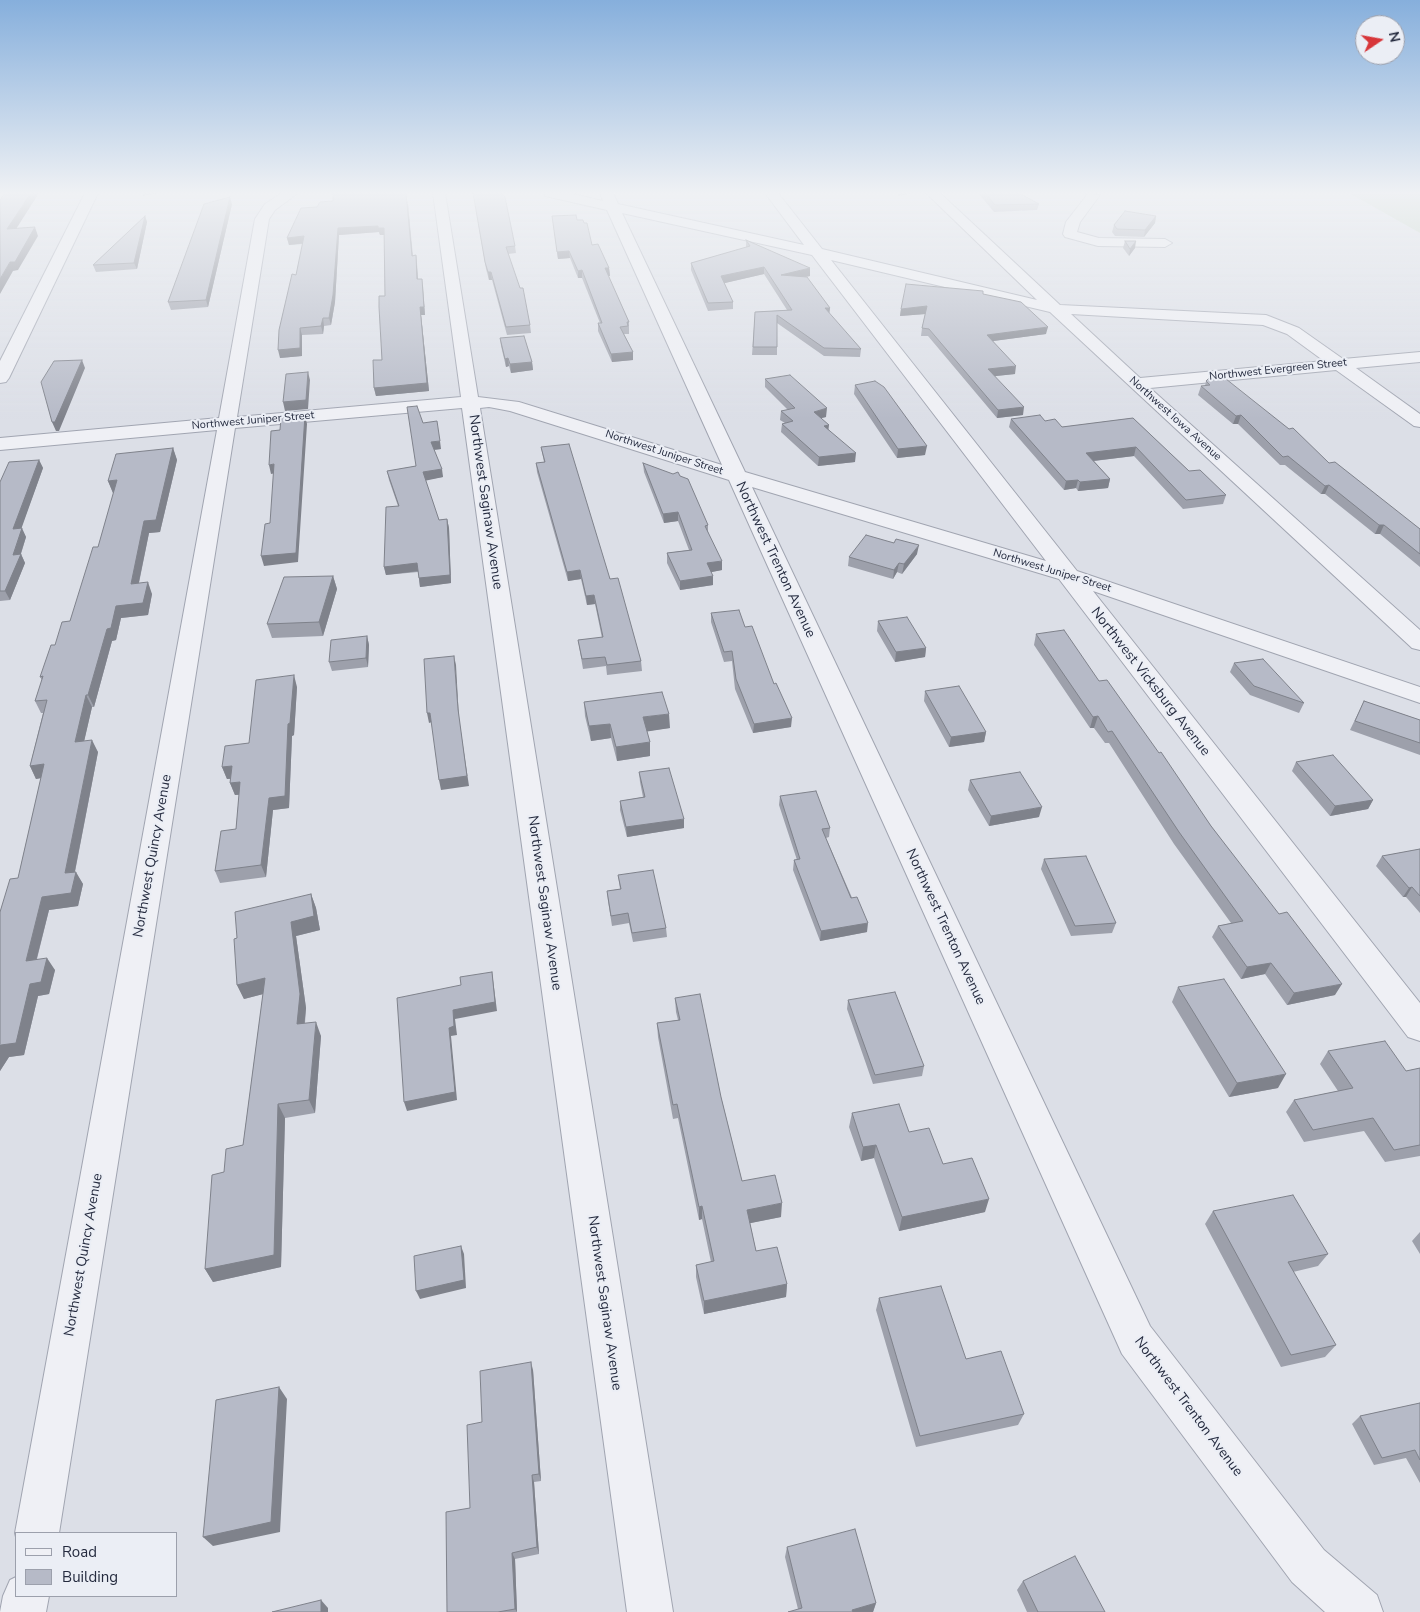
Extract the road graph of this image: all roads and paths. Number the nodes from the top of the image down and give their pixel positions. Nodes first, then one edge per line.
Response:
1 (55, 268) edge
2 (254, 268) edge
3 (450, 268) edge
4 (640, 268) edge
5 (829, 268) edge
6 (884, 268) edge
7 (1012, 268) edge
8 (1056, 309) junction
9 (1420, 356) edge
10 (1339, 364) junction
11 (0, 378) edge
12 (1136, 384) junction
13 (470, 402) junction
14 (1420, 422) edge
15 (228, 423) junction
16 (0, 444) edge
17 (736, 476) junction
18 (1065, 574) junction
19 (1420, 643) edge
20 (1420, 695) edge
21 (1420, 1027) edge
22 (36, 1532) edge
23 (26, 1597) edge
24 (23, 1612) edge
25 (650, 1612) edge
26 (1360, 1612) edge

1 - 11 street
2 - 15 street, Northwest Quincy Avenue
3 - 13 street, Northwest Saginaw Avenue
4 - 17 street, Northwest Trenton Avenue
5 - 18 street, Northwest Vicksburg Avenue
6 - 8 street
7 - 8 street, Northwest Iowa Avenue
8 - 10 street
8 - 12 street, Northwest Iowa Avenue
9 - 10 street, Northwest Evergreen Street
10 - 12 street, Northwest Evergreen Street
10 - 14 street
12 - 19 street, Northwest Iowa Avenue
13 - 15 street, Northwest Juniper Street
13 - 17 street, Northwest Juniper Street
13 - 25 street, Northwest Saginaw Avenue
15 - 16 street, Northwest Juniper Street
15 - 22 street, Northwest Quincy Avenue
17 - 18 street, Northwest Juniper Street
17 - 26 street, Northwest Trenton Avenue
18 - 20 street, Northwest Juniper Street
18 - 21 street, Northwest Vicksburg Avenue
23 - 24 street

